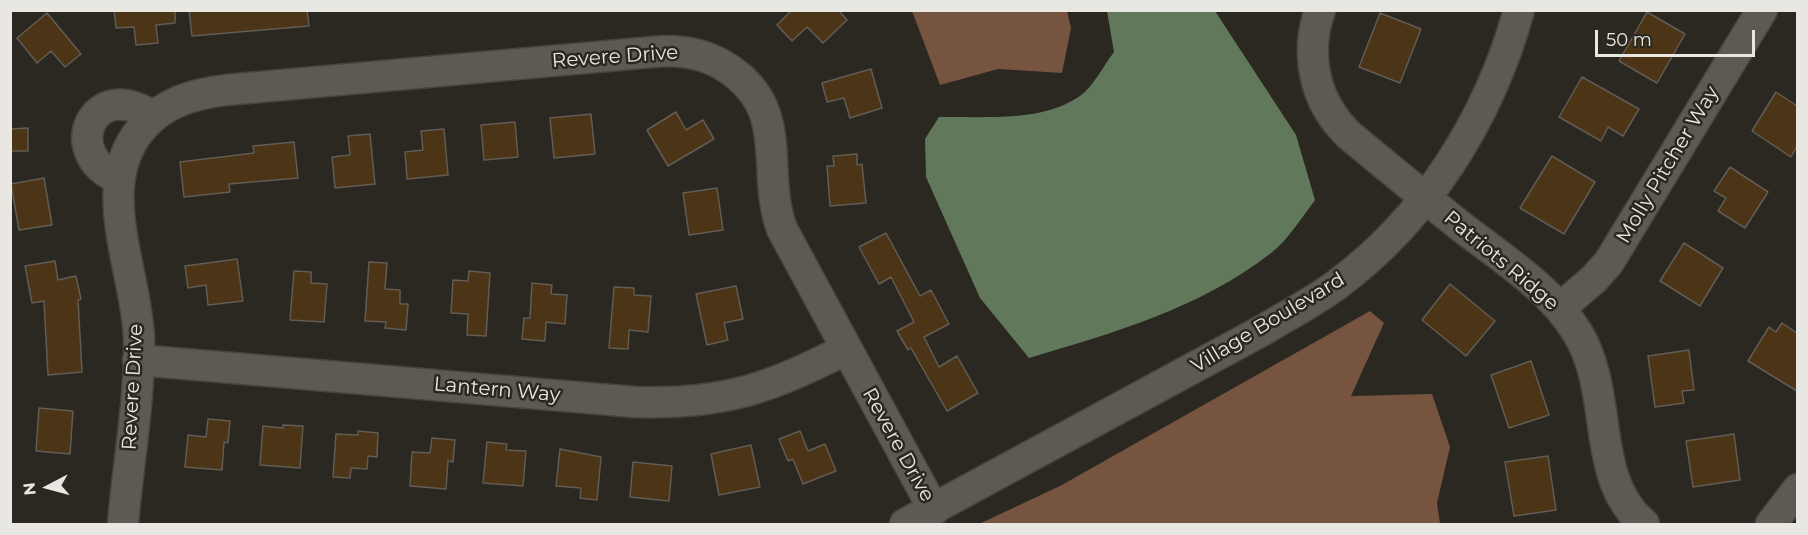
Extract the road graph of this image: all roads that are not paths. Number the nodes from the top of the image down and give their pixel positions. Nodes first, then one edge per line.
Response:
1 (1320, 10) edge
2 (1519, 10) edge
3 (1762, 10) edge
4 (153, 117) junction
5 (118, 178) junction
6 (1426, 199) junction
7 (1560, 308) junction
8 (846, 350) junction
9 (138, 360) junction
10 (1797, 489) edge
11 (934, 510) junction
12 (123, 525) edge
13 (905, 525) edge
14 (1644, 525) edge
15 (1770, 525) edge

1 - 6 street, Patriots Ridge
2 - 6 street, Village Boulevard
3 - 7 street, Molly Pitcher Way
4 - 5 street, Revere Drive
4 - 5 street
4 - 8 street, Revere Drive
5 - 9 street, Revere Drive
6 - 7 street, Patriots Ridge
6 - 11 street, Village Boulevard
7 - 14 street, Patriots Ridge
8 - 9 street, Lantern Way
8 - 11 street, Revere Drive
9 - 12 street, Revere Drive
10 - 15 street
11 - 13 street, Village Boulevard

